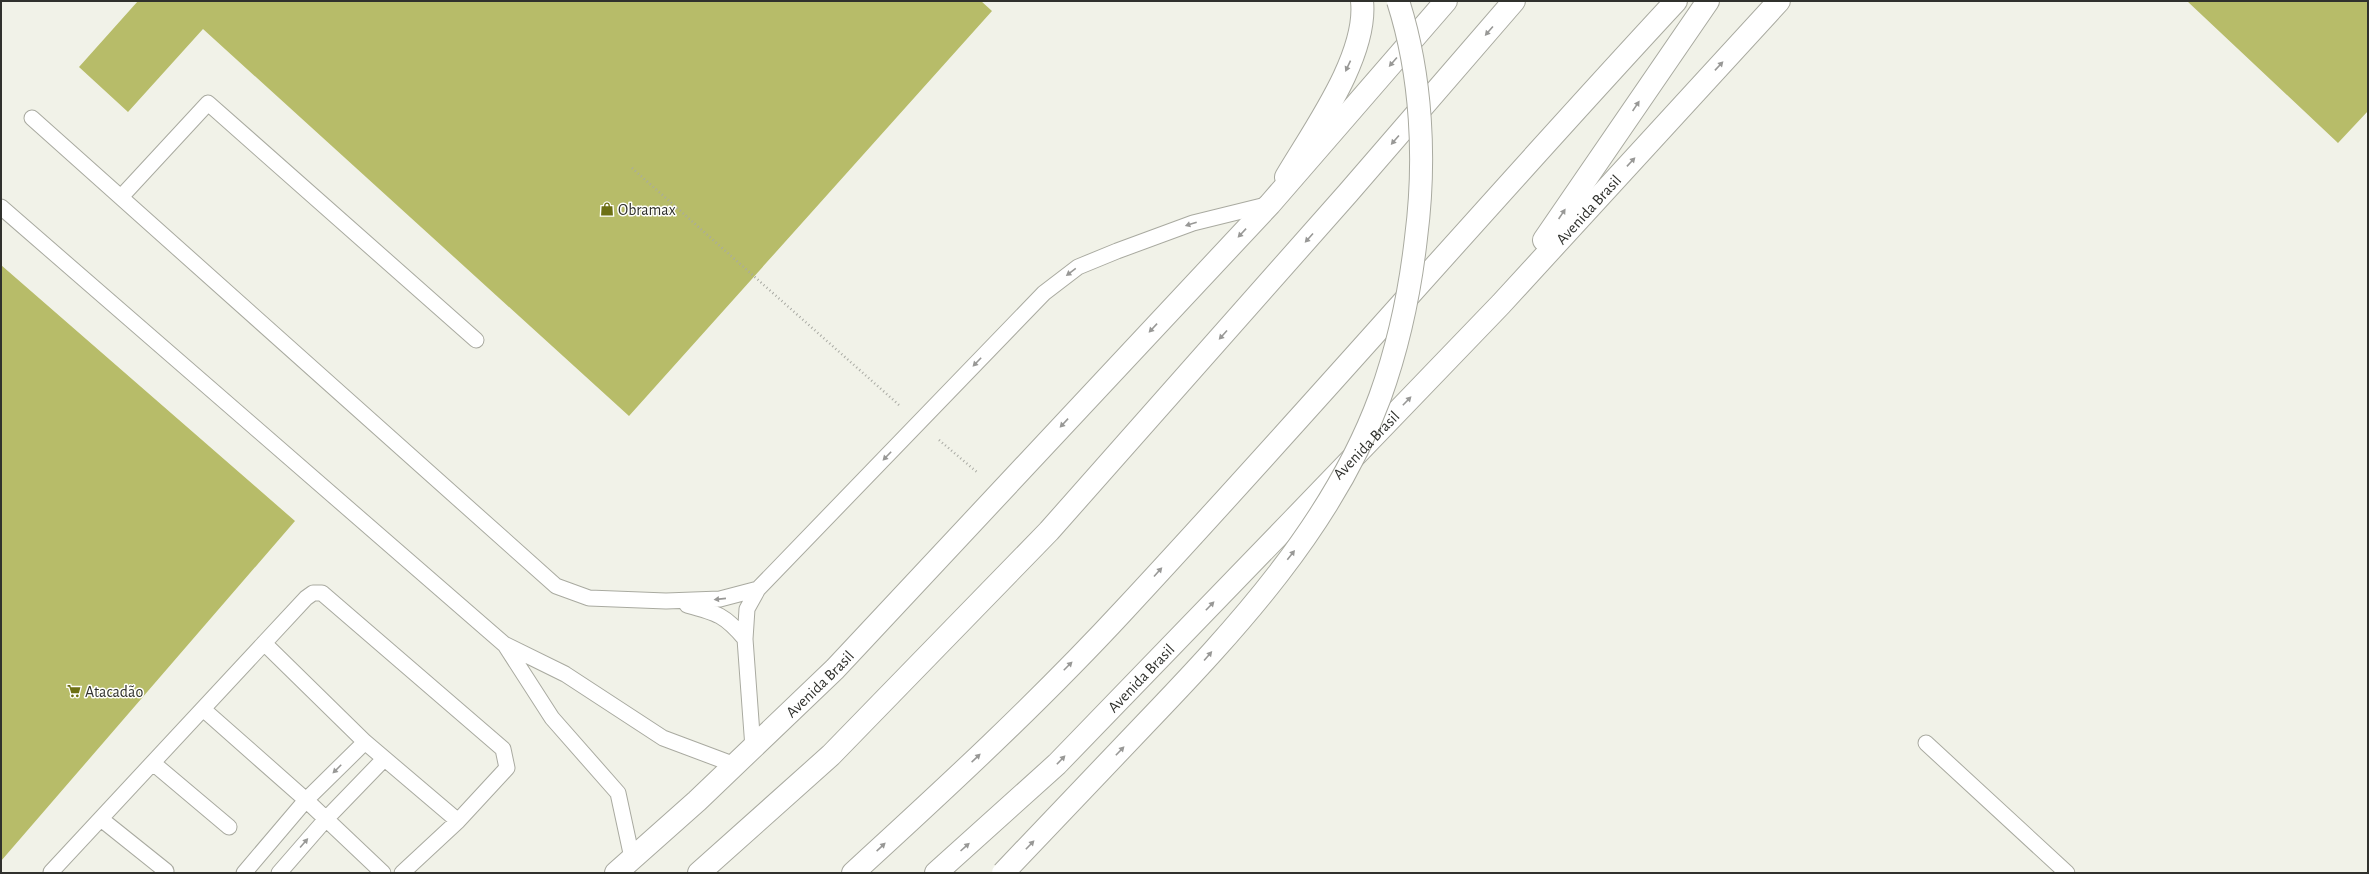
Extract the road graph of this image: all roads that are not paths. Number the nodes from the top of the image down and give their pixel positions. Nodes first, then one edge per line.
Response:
1 (1362, 1) edge
2 (1398, 1) edge
3 (1446, 1) edge
4 (1514, 1) edge
5 (1676, 1) edge
6 (1708, 1) edge
7 (1779, 1) edge
8 (32, 118) dead end
9 (121, 197) junction
10 (1270, 204) junction
11 (1, 207) edge
12 (1501, 304) junction
13 (476, 340) dead end
14 (758, 589) junction
15 (666, 601) junction
16 (745, 639) junction
17 (264, 643) junction
18 (504, 644) junction
19 (203, 709) junction
20 (365, 742) junction
21 (1926, 743) dead end
22 (753, 748) junction
23 (384, 759) junction
24 (153, 763) junction
25 (735, 765) junction
26 (306, 800) junction
27 (101, 819) junction
28 (326, 819) junction
29 (458, 821) junction
30 (229, 827) dead end
31 (632, 858) junction
32 (166, 871) dead end
33 (51, 872) edge
34 (244, 873) edge
35 (279, 873) edge
36 (383, 873) edge
37 (402, 873) edge
38 (616, 873) edge
39 (699, 873) edge
40 (852, 873) edge
41 (936, 873) edge
42 (1003, 873) edge
43 (2067, 873) edge

1 -> 10 main road
42 -> 2 main road, bridge
3 -> 10 main road, Avenida Brasil
4 -> 39 main road
40 -> 5 main road
12 -> 6 main road
12 -> 7 main road, Avenida Brasil
8 - 9 lane
9 - 13 lane
9 - 15 lane
10 -> 14 lane
10 -> 22 main road, Avenida Brasil
11 - 18 lane
41 -> 12 main road, Avenida Brasil
14 -> 15 lane
14 - 16 lane
15 - 16 lane
16 - 22 lane
17 - 19 lane
17 - 20 lane
17 - 29 lane
18 - 25 lane
18 - 31 lane
19 - 24 lane
19 - 26 lane
20 - 23 lane
20 -> 26 lane
21 - 43 lane
22 - 25 main road, Avenida Brasil
23 - 28 lane
23 - 29 lane
24 - 27 lane
24 - 30 lane
25 - 31 main road, Avenida Brasil
26 - 28 lane
26 - 34 lane
27 - 32 lane
27 - 33 lane
35 -> 28 lane
28 - 36 lane
29 - 37 lane
31 - 38 main road, Avenida Brasil

